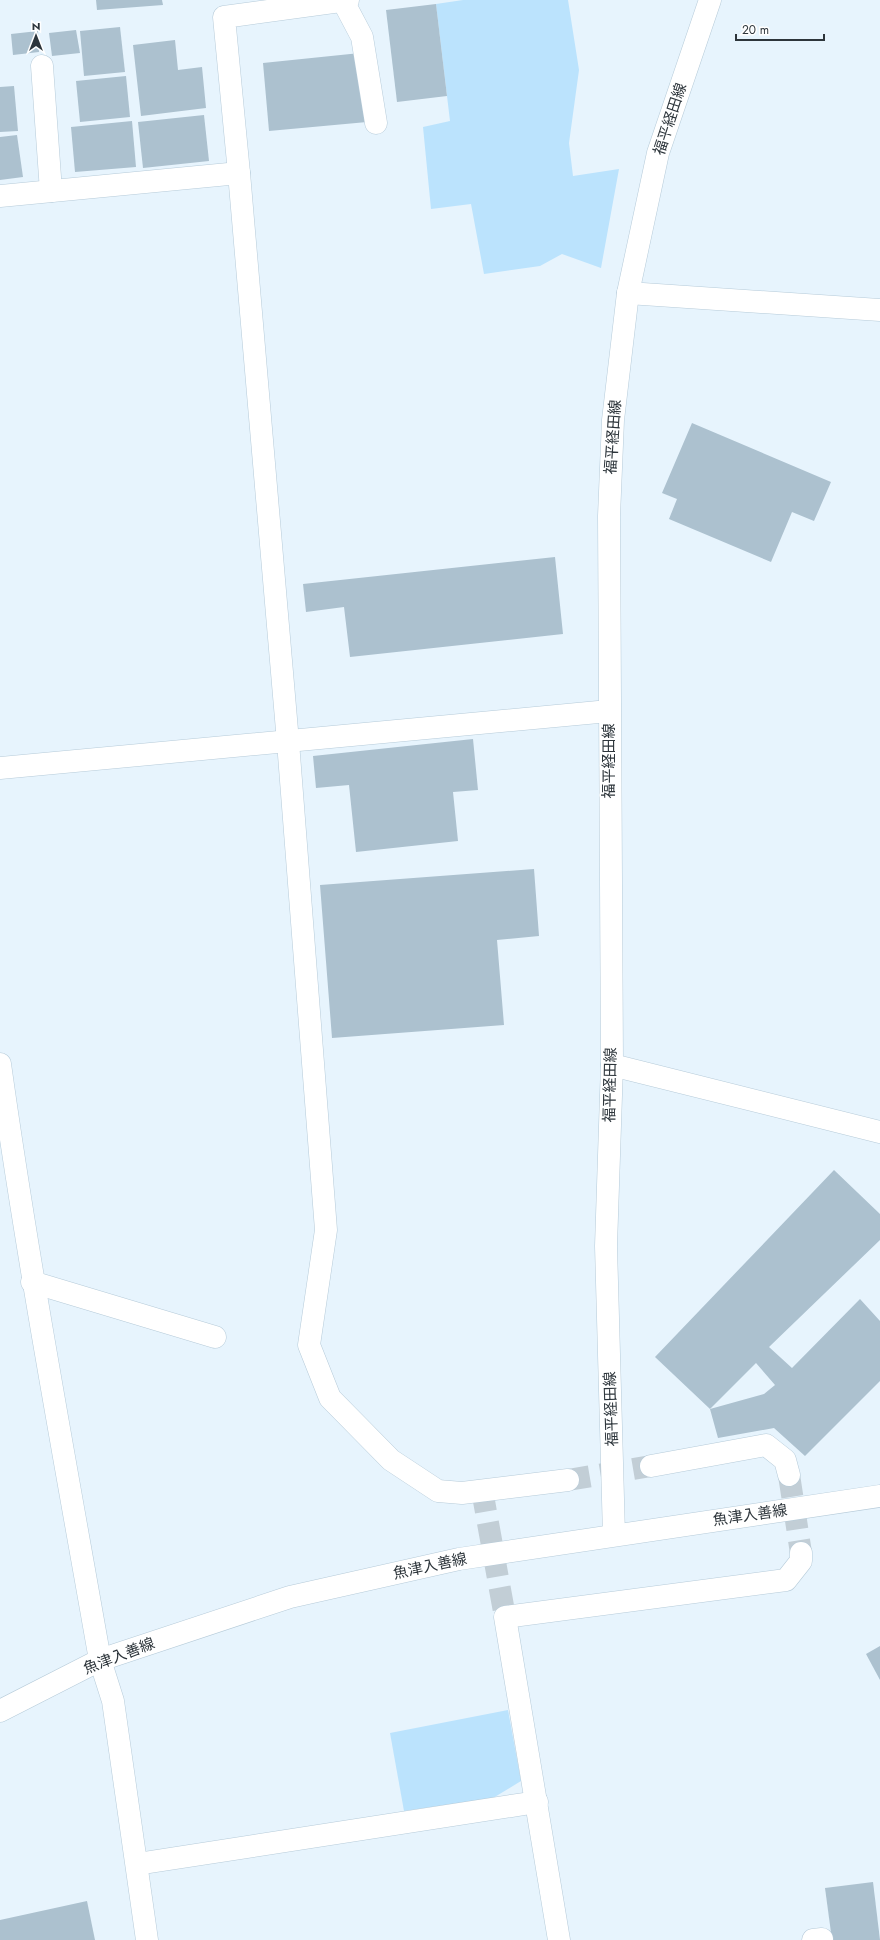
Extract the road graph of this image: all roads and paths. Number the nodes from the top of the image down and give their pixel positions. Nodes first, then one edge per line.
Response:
1 (346, 0) edge
2 (710, 0) edge
3 (223, 9) edge
4 (42, 66) dead end
5 (376, 123) dead end
6 (239, 173) junction
7 (51, 191) junction
8 (0, 196) edge
9 (628, 293) junction
10 (880, 310) edge
11 (609, 710) junction
12 (288, 742) junction
13 (0, 768) edge
14 (0, 1064) edge
15 (612, 1065) junction
16 (880, 1132) edge
17 (9, 1192) edge
18 (32, 1282) junction
19 (215, 1337) dead end
20 (651, 1466) tunnel mouth
21 (789, 1475) tunnel mouth
22 (568, 1480) tunnel mouth
23 (880, 1496) edge
24 (614, 1534) junction
25 (801, 1553) tunnel mouth
26 (100, 1660) junction
27 (0, 1711) edge
28 (537, 1802) junction
29 (137, 1864) junction
30 (147, 1940) edge
31 (559, 1940) edge

1 - 3 street
1 - 5 street
2 - 9 street, 福平経田線
3 - 6 street
4 - 7 street
6 - 7 street
6 - 12 street
7 - 8 street
9 - 10 street
9 - 11 street, 福平経田線
11 - 12 street
11 - 15 street, 福平経田線
12 - 13 street
12 - 22 street
14 - 17 street
15 - 16 street
15 - 24 street, 福平経田線
17 - 18 street
18 - 19 street
18 - 26 street
20 - 21 street
23 - 24 street, 魚津入善線
24 - 26 street, 魚津入善線
25 - 28 street
26 - 27 street, 魚津入善線
26 - 29 street
28 - 29 street
28 - 31 street
29 - 30 street

